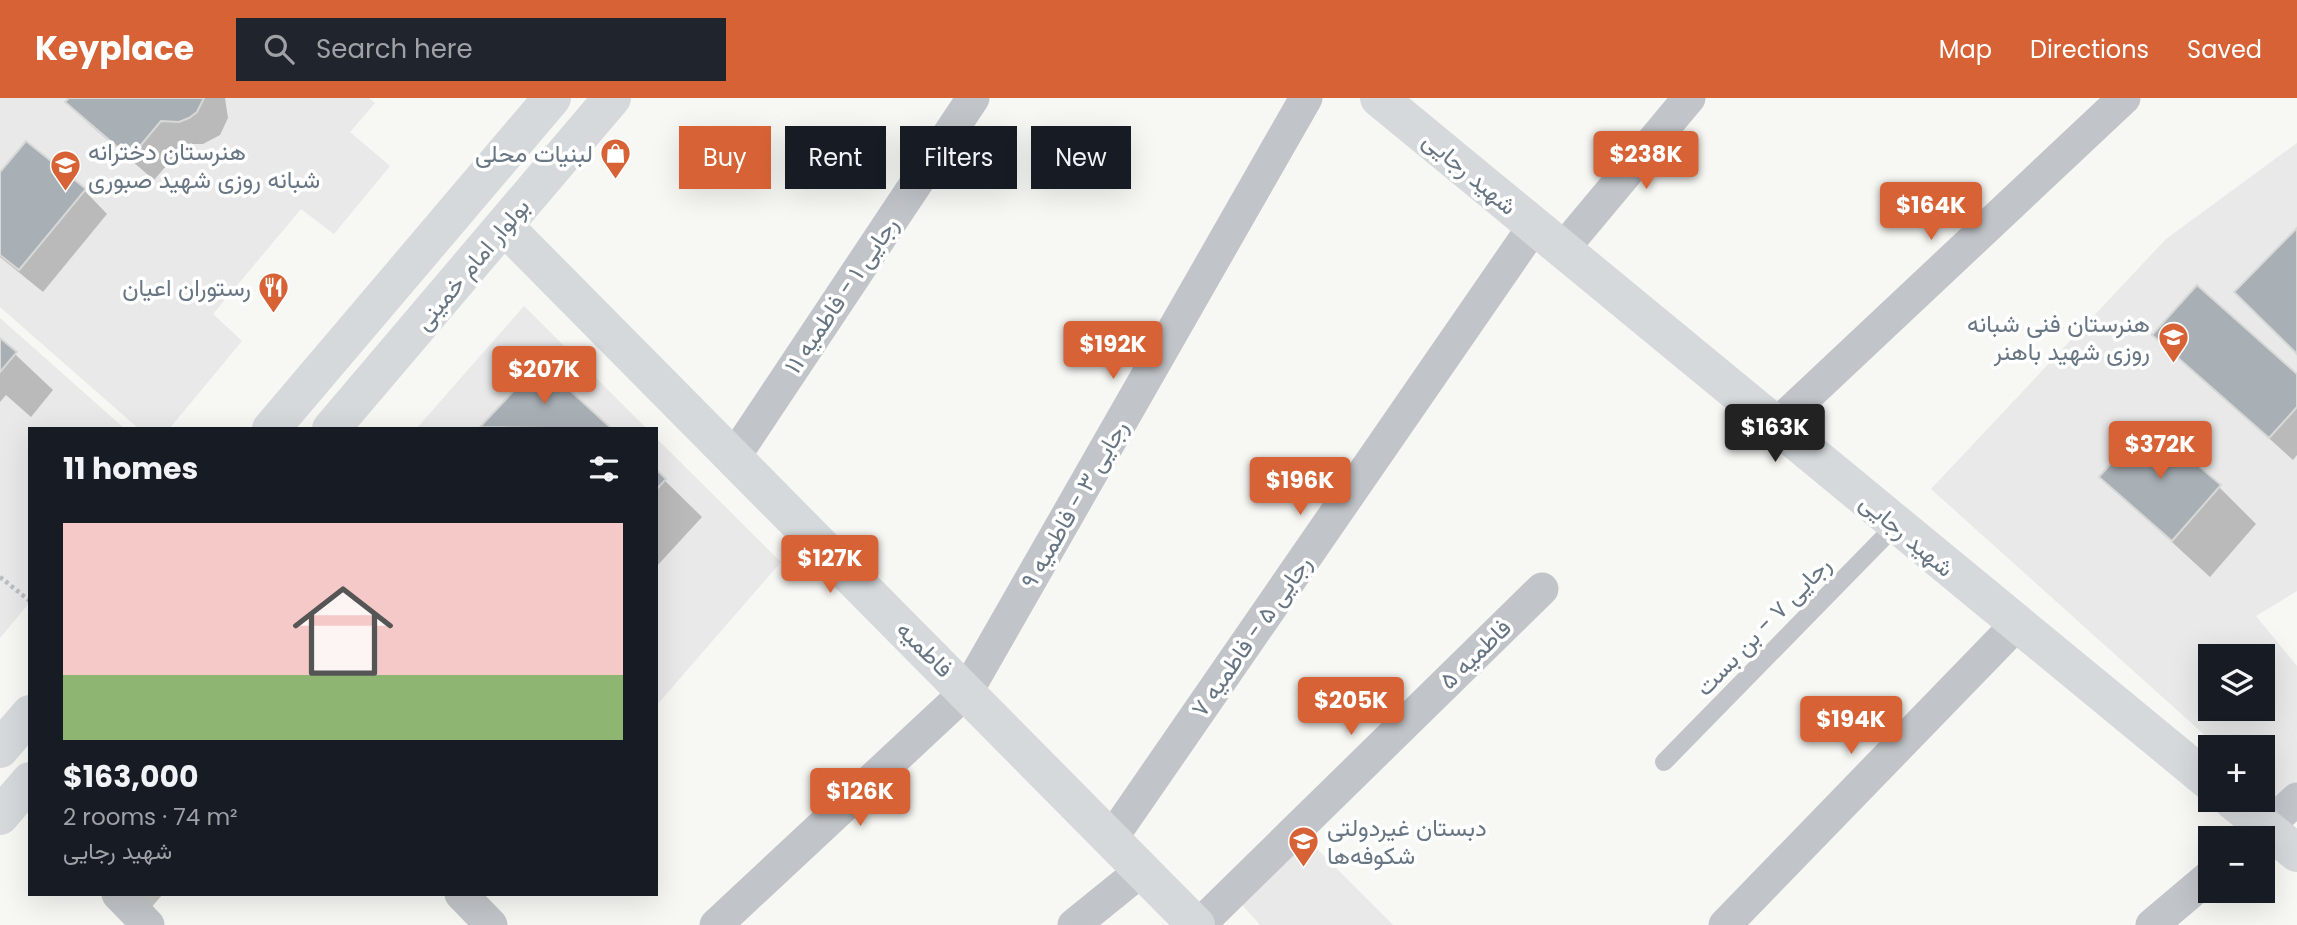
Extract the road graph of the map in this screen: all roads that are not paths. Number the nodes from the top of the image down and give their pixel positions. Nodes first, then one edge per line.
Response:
1 (552, 98) edge
2 (612, 98) edge
3 (973, 98) edge
4 (1306, 98) edge
5 (1380, 98) edge
6 (1689, 98) edge
7 (2124, 98) edge
8 (504, 226) junction
9 (1548, 238) junction
10 (1775, 426) junction
11 (273, 427) edge
12 (333, 427) edge
13 (734, 457) junction
14 (1896, 525) junction
15 (1542, 589) dead end
16 (2016, 625) junction
17 (967, 691) junction
18 (28, 716) edge
19 (0, 749) edge
20 (1664, 762) dead end
21 (2198, 772) edge
22 (2297, 799) edge
23 (2243, 812) edge
24 (2255, 826) edge
25 (2268, 826) edge
26 (1111, 839) junction
27 (2275, 841) edge
28 (2297, 853) edge
29 (1142, 870) junction
30 (2198, 886) edge
31 (120, 896) edge
32 (463, 896) edge
33 (148, 925) edge
34 (491, 925) edge
35 (716, 925) edge
36 (1074, 925) edge
37 (1197, 925) edge
38 (1725, 925) edge
39 (2152, 925) edge

1 - 11 main road, بولوار امام خمینی
2 - 8 main road, بولوار امام خمینی
3 - 13 street, رجایی ۱ - فاطمیه ۱۱
4 - 17 street, رجایی ۳ - فاطمیه ۹
5 - 9 main road, شهید رجایی
6 - 9 street, رجایی ۵ - فاطمیه ۷
7 - 10 street
8 - 12 main road, بولوار امام خمینی
8 - 13 main road, فاطمیه
9 - 10 main road, شهید رجایی
9 - 26 street, رجایی ۵ - فاطمیه ۷
10 - 14 main road, شهید رجایی
13 - 17 main road, فاطمیه
14 - 16 main road, شهید رجایی
14 - 20 lane, رجایی ۷ - بن بست
15 - 37 street, فاطمیه ۵
16 - 21 main road, شهید رجایی
16 - 38 street
17 - 26 main road, فاطمیه
17 - 35 street, رجایی ۳ - فاطمیه ۹
18 - 19 main road
22 - 25 street
23 - 24 main road
26 - 29 main road, فاطمیه
27 - 28 main road
29 - 36 street
29 - 37 main road, فاطمیه
30 - 39 street
31 - 33 street
32 - 34 street

